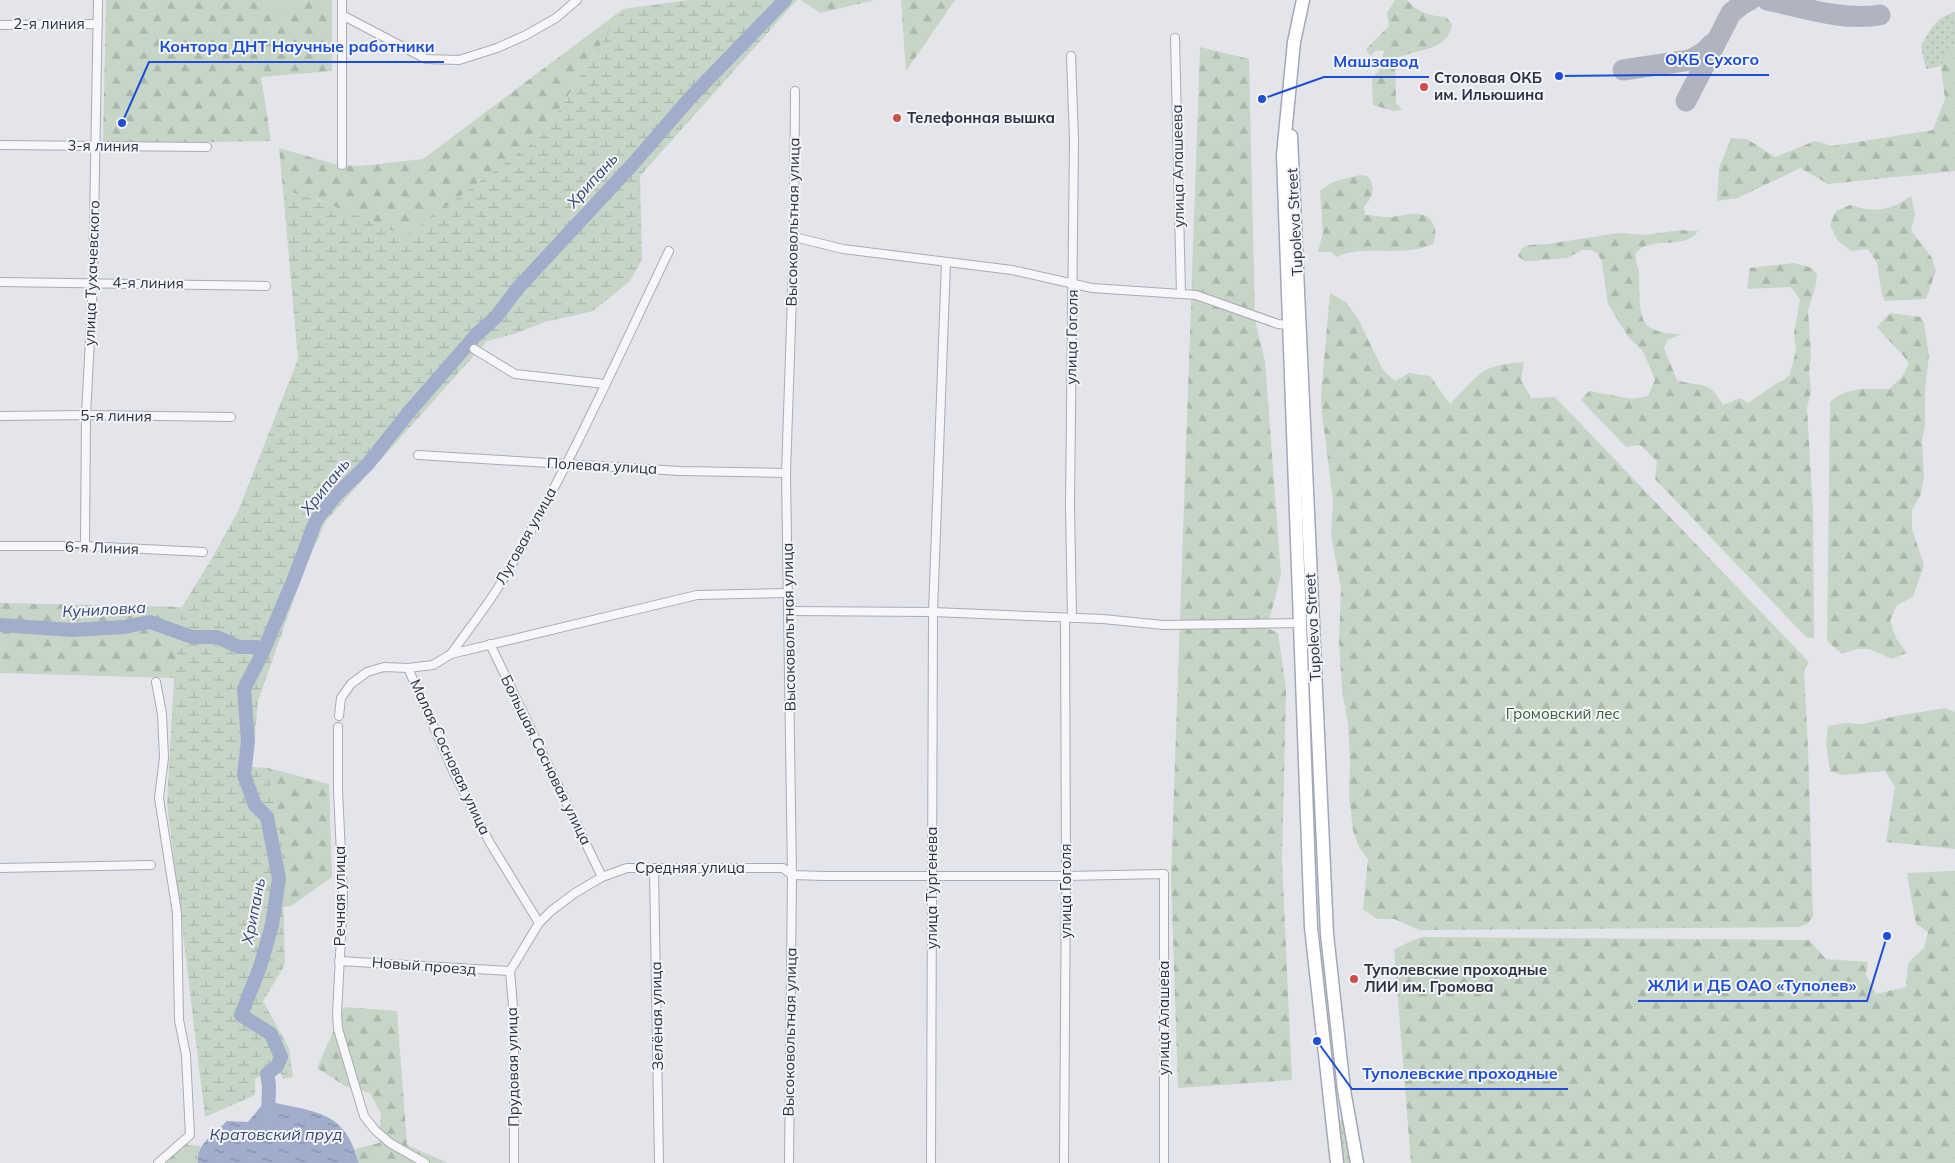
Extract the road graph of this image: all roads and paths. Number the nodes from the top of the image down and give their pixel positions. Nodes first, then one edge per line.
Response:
1 (98, 0) edge
2 (342, 0) edge
3 (577, 0) edge
4 (1303, 0) edge
5 (342, 15) junction
6 (98, 24) junction
7 (0, 25) edge
8 (1175, 38) dead end
9 (1071, 56) dead end
10 (1288, 88) junction
11 (795, 91) dead end
12 (0, 145) edge
13 (96, 146) junction
14 (207, 147) dead end
15 (342, 165) dead end
16 (794, 237) junction
17 (669, 251) dead end
18 (946, 262) junction
19 (0, 282) edge
20 (93, 282) junction
21 (1073, 285) junction
22 (266, 286) dead end
23 (1181, 294) junction
24 (1288, 325) junction
25 (474, 350) dead end
26 (605, 384) junction
27 (86, 415) junction
28 (0, 416) edge
29 (231, 417) dead end
30 (418, 455) dead end
31 (566, 464) junction
32 (786, 473) junction
33 (0, 546) edge
34 (84, 546) junction
35 (203, 552) dead end
36 (788, 593) junction
37 (789, 611) junction
38 (933, 612) junction
39 (1068, 618) junction
40 (1301, 623) junction
41 (490, 644) junction
42 (451, 654) junction
43 (408, 668) junction
44 (156, 682) dead end
45 (339, 716) dead end
46 (338, 727) dead end
47 (151, 865) dead end
48 (0, 868) edge
49 (654, 869) junction
50 (1164, 874) joint
51 (792, 875) junction
52 (932, 876) junction
53 (1066, 876) junction
54 (602, 877) junction
55 (539, 923) junction
56 (339, 961) junction
57 (510, 971) junction
58 (158, 1163) edge
59 (425, 1163) edge
60 (514, 1163) edge
61 (659, 1163) edge
62 (789, 1163) edge
63 (931, 1163) edge
64 (1064, 1163) edge
65 (1164, 1163) edge
66 (1337, 1163) edge
67 (1358, 1163) edge

1 - 6 street, улица Тухачевского
2 - 5 street
3 - 5 street
4 - 10 main road, Tupoleva Street
5 - 15 street
6 - 7 street, 2-я линия
6 - 13 street, улица Тухачевского
8 - 23 street, улица Алашеева
9 - 21 street, улица Гоголя
10 - 24 main road, Tupoleva Street
10 - 67 main road, Tupoleva Street
11 - 16 street, Высоковольтная улица
12 - 13 street, 3-я линия
13 - 14 street, 3-я линия
13 - 20 street, улица Тухачевского
16 - 18 street
16 - 32 street, Высоковольтная улица
17 - 26 street, Луговая улица
18 - 21 street
18 - 38 street, улица Тургенева
19 - 20 street, 4-я линия
20 - 22 street, 4-я линия
20 - 27 street, улица Тухачевского
21 - 23 street
21 - 39 street, улица Гоголя
23 - 24 street
24 - 40 main road, Tupoleva Street
25 - 26 street
26 - 31 street, Луговая улица
27 - 28 street, 5-я линия
27 - 29 street, 5-я линия
27 - 34 street, улица Тухачевского
30 - 31 street, Полевая улица
31 - 32 street, Полевая улица
31 - 42 street, Луговая улица
32 - 36 street, Высоковольтная улица
33 - 34 street, 6-я Линия
34 - 35 street, 6-я Линия
36 - 37 street, Высоковольтная улица
36 - 41 street
37 - 38 street
37 - 51 street, Высоковольтная улица
38 - 39 street
38 - 52 street, улица Тургенева
39 - 40 street
39 - 53 street, улица Гоголя
40 - 66 main road, Tupoleva Street
41 - 42 street
41 - 54 street, Большая Сосновая улица
42 - 43 street
43 - 45 street
43 - 55 street, Малая Сосновая улица
44 - 58 street
46 - 56 street, Речная улица
47 - 48 street
49 - 51 street, Средняя улица
49 - 54 street, Средняя улица
49 - 61 street, Зелёная улица
50 - 53 street, Средняя улица
50 - 65 street, улица Алашева
51 - 52 street, Средняя улица
51 - 62 street, Высоковольтная улица
52 - 53 street, Средняя улица
52 - 63 street, улица Тургенева
53 - 64 street, улица Гоголя
54 - 55 street, Средняя улица
55 - 57 street, Средняя улица
56 - 57 street, Новый проезд
56 - 59 street, Речная улица
57 - 60 street, Прудовая улица

